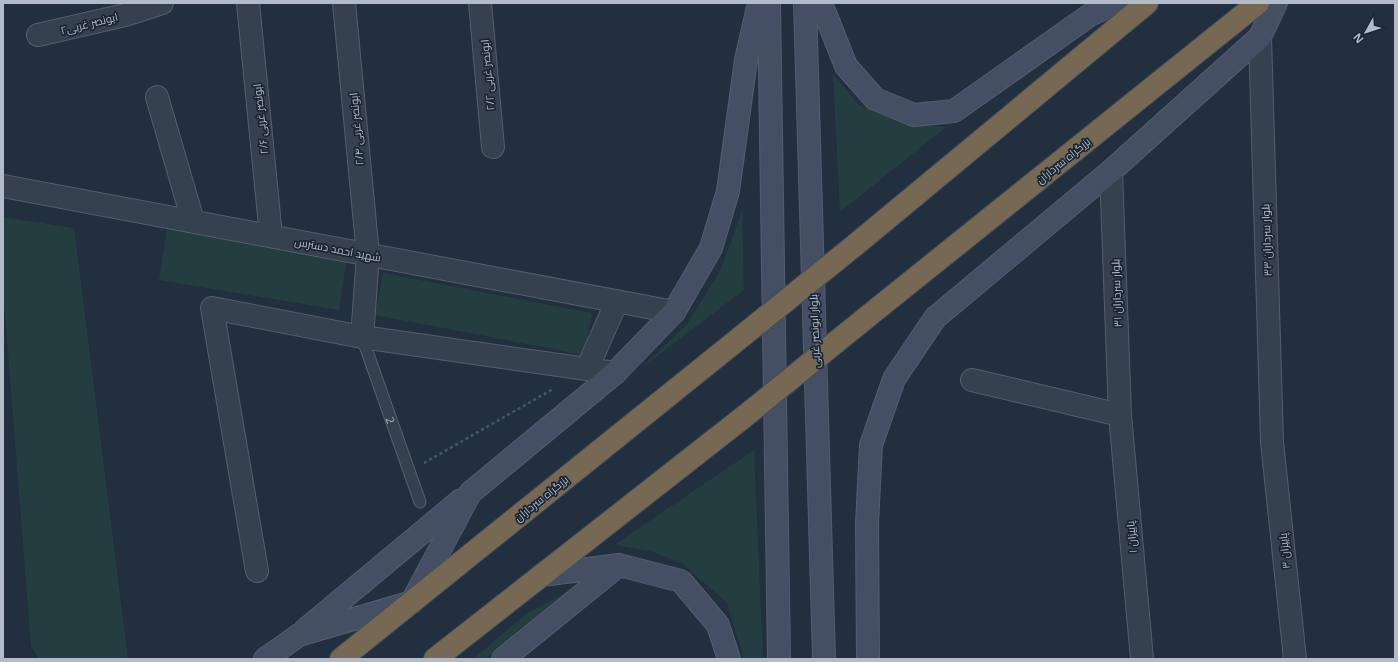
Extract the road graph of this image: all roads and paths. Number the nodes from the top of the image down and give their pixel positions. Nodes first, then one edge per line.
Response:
1 (162, 3) edge
2 (248, 3) edge
3 (344, 3) edge
4 (480, 3) edge
5 (759, 3) edge
6 (769, 3) edge
7 (805, 3) edge
8 (821, 3) edge
9 (1115, 3) edge
10 (1146, 3) edge
11 (1258, 3) edge
12 (1276, 3) edge
13 (124, 9) edge
14 (38, 36) dead end
15 (1260, 37) junction
16 (158, 97) dead end
17 (493, 147) dead end
18 (1111, 171) junction
19 (3, 186) edge
20 (193, 221) junction
21 (271, 236) junction
22 (368, 255) junction
23 (617, 301) junction
24 (674, 312) junction
25 (362, 337) junction
26 (587, 369) junction
27 (615, 373) junction
28 (972, 380) dead end
29 (1120, 416) junction
30 (1272, 442) joint
31 (410, 472) junction
32 (470, 493) junction
33 (420, 502) dead end
34 (619, 565) junction
35 (257, 571) dead end
36 (542, 575) junction
37 (412, 602) junction
38 (299, 635) junction
39 (265, 659) edge
40 (341, 659) edge
41 (435, 659) edge
42 (503, 659) edge
43 (729, 659) edge
44 (779, 659) edge
45 (824, 659) edge
46 (868, 659) edge
47 (1142, 659) edge
48 (1295, 659) edge

1 - 13 street, ۲ابونصر غربی
2 - 21 street, ابونصر غربی ۲/۶
3 - 22 street, ابونصر غربی ۲/۴
4 - 17 street, ابونصر غربی ۲/۲
5 - 24 main road
6 - 44 main road
7 - 45 main road, بلوار ابونصر غربی
8 - 9 main road
10 - 37 highway, بزرگراه سرداران, bridge
11 - 36 highway, بزرگراه سرداران, bridge
12 - 15 main road
13 - 14 street, ۲ابونصر غربی
15 - 18 main road
15 - 30 street, بلوار سرداران ۳۳
16 - 20 street
18 - 29 street, بلوار سرداران ۳۱
18 - 46 main road
19 - 20 street, شهید احمد دسترس
20 - 21 street, شهید احمد دسترس
21 - 22 street, شهید احمد دسترس
22 - 23 street, شهید احمد دسترس
22 - 25 street, ابونصر غربی ۲/۴
23 - 24 street, شهید احمد دسترس
23 - 26 street
24 - 27 main road
25 - 26 street
25 - 31 lane, 2
25 - 35 street
26 - 27 street
26 - 31 path
27 - 32 main road
28 - 29 street
29 - 47 street, پاییزان ۱
30 - 48 street, پاییزان ۳
31 - 33 lane, 2
32 - 37 main road
32 - 38 main road
34 - 36 main road
34 - 42 main road
34 - 43 main road
36 - 41 highway
37 - 38 main road
37 - 40 highway, بزرگراه سرداران
38 - 39 main road

